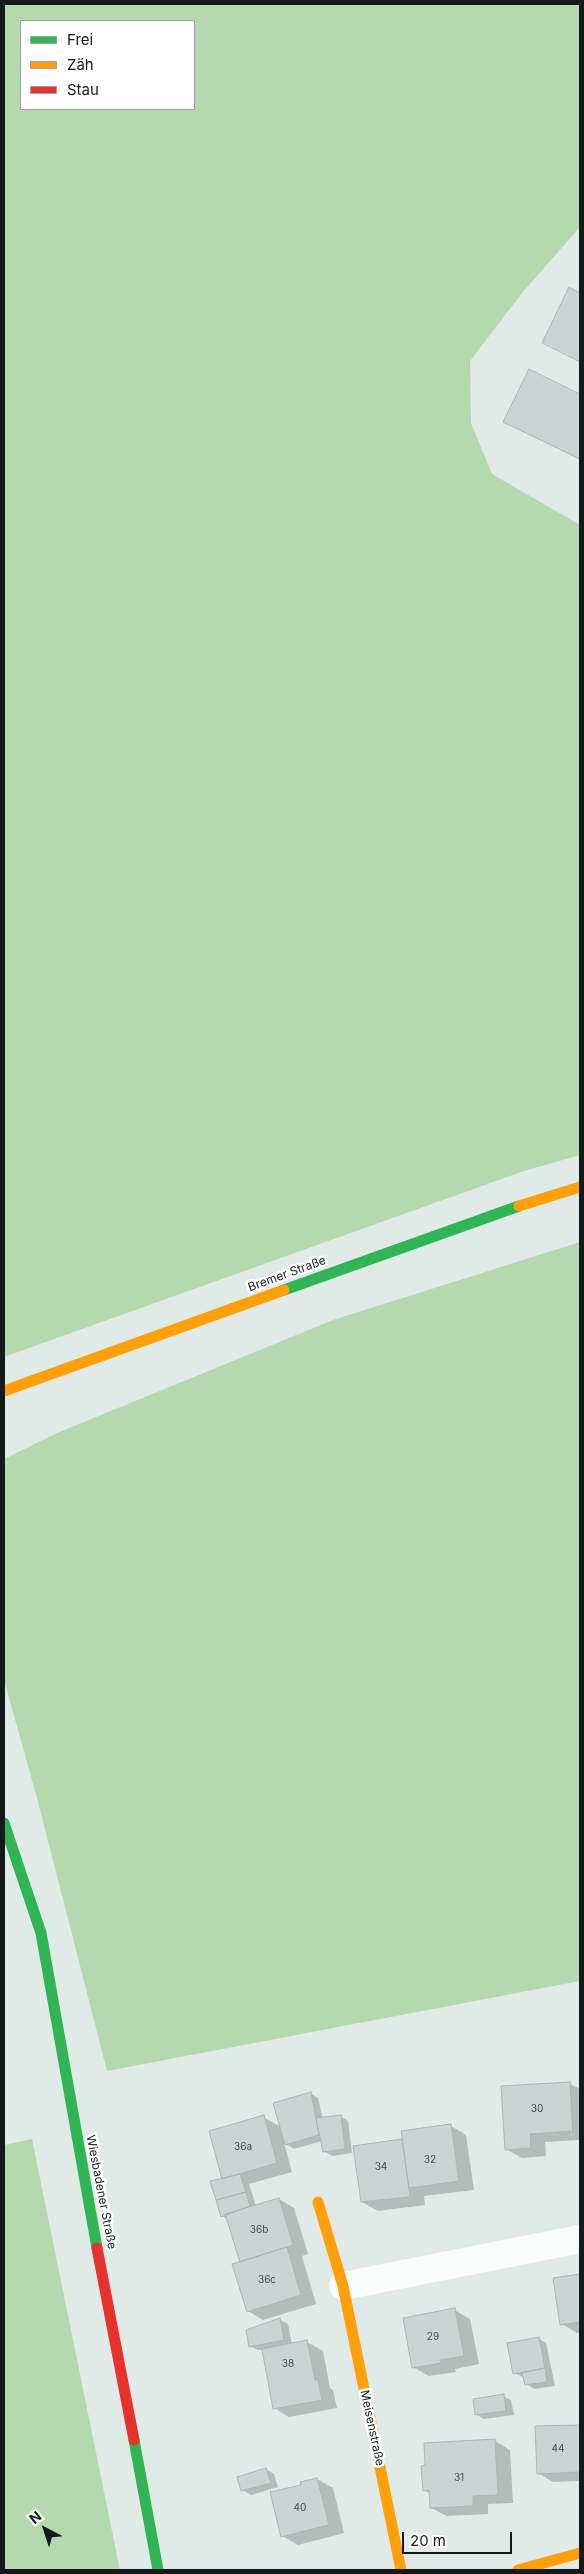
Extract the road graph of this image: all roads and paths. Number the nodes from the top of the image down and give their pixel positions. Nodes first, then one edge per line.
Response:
1 (580, 1187) edge
2 (4, 1391) edge
3 (4, 1823) edge
4 (318, 2202) dead end
5 (580, 2239) edge
6 (343, 2286) junction
7 (580, 2553) edge
8 (158, 2570) edge
9 (401, 2570) edge
10 (518, 2570) edge

1 - 2 street, Bremer Straße
3 - 8 street, Wiesbadener Straße
4 - 6 street, Meisenstraße
5 - 6 street
6 - 9 street, Meisenstraße
7 - 10 street

